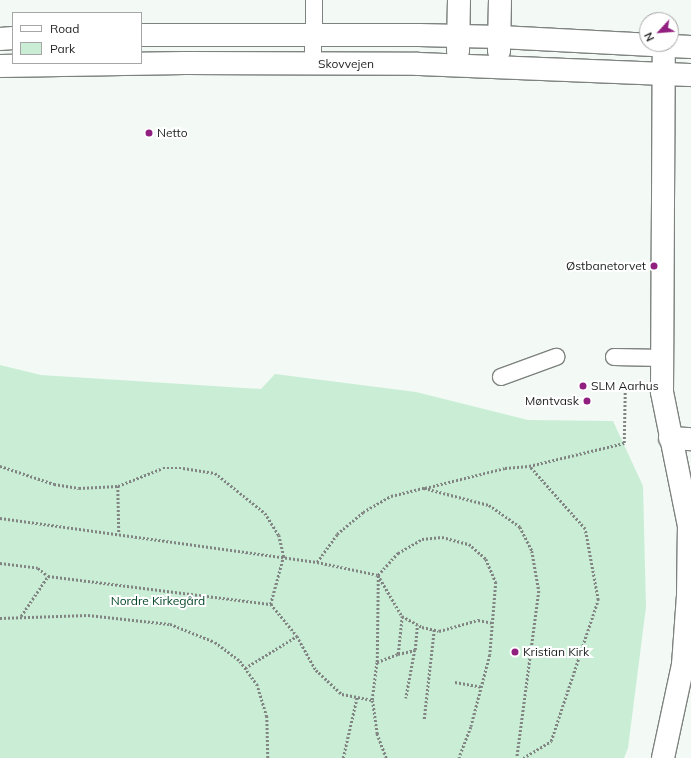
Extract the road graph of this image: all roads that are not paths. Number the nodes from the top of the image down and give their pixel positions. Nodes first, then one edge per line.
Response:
1 (314, 0) edge
2 (459, 0) edge
3 (500, 0) edge
4 (142, 35) edge
5 (314, 35) junction
6 (458, 36) junction
7 (500, 37) junction
8 (12, 38) edge
9 (0, 39) edge
10 (639, 45) edge
11 (679, 47) edge
12 (691, 47) edge
13 (664, 52) edge
14 (123, 64) edge
15 (142, 64) edge
16 (313, 64) junction
17 (457, 64) junction
18 (0, 66) edge
19 (498, 66) junction
20 (663, 74) junction
21 (691, 75) edge
22 (556, 357) dead end
23 (614, 357) dead end
24 (663, 358) junction
25 (500, 377) dead end
26 (680, 439) edge
27 (690, 521) edge
28 (663, 758) edge

1 - 5 lane
2 - 6 street
3 - 7 street
4 - 5 street
5 - 6 street
5 - 16 lane
6 - 7 street
6 - 17 street
7 - 10 street
7 - 19 street
8 - 9 street
11 - 12 street
13 - 20 street
14 - 18 street, Skovvejen
15 - 16 street, Skovvejen
16 - 17 street, Skovvejen
17 - 19 street, Skovvejen
19 - 20 street, Skovvejen
20 - 21 street, Skovvejen
20 - 24 street
22 - 25 lane
23 - 24 lane
24 - 26 street
26 - 27 street
27 - 28 street

